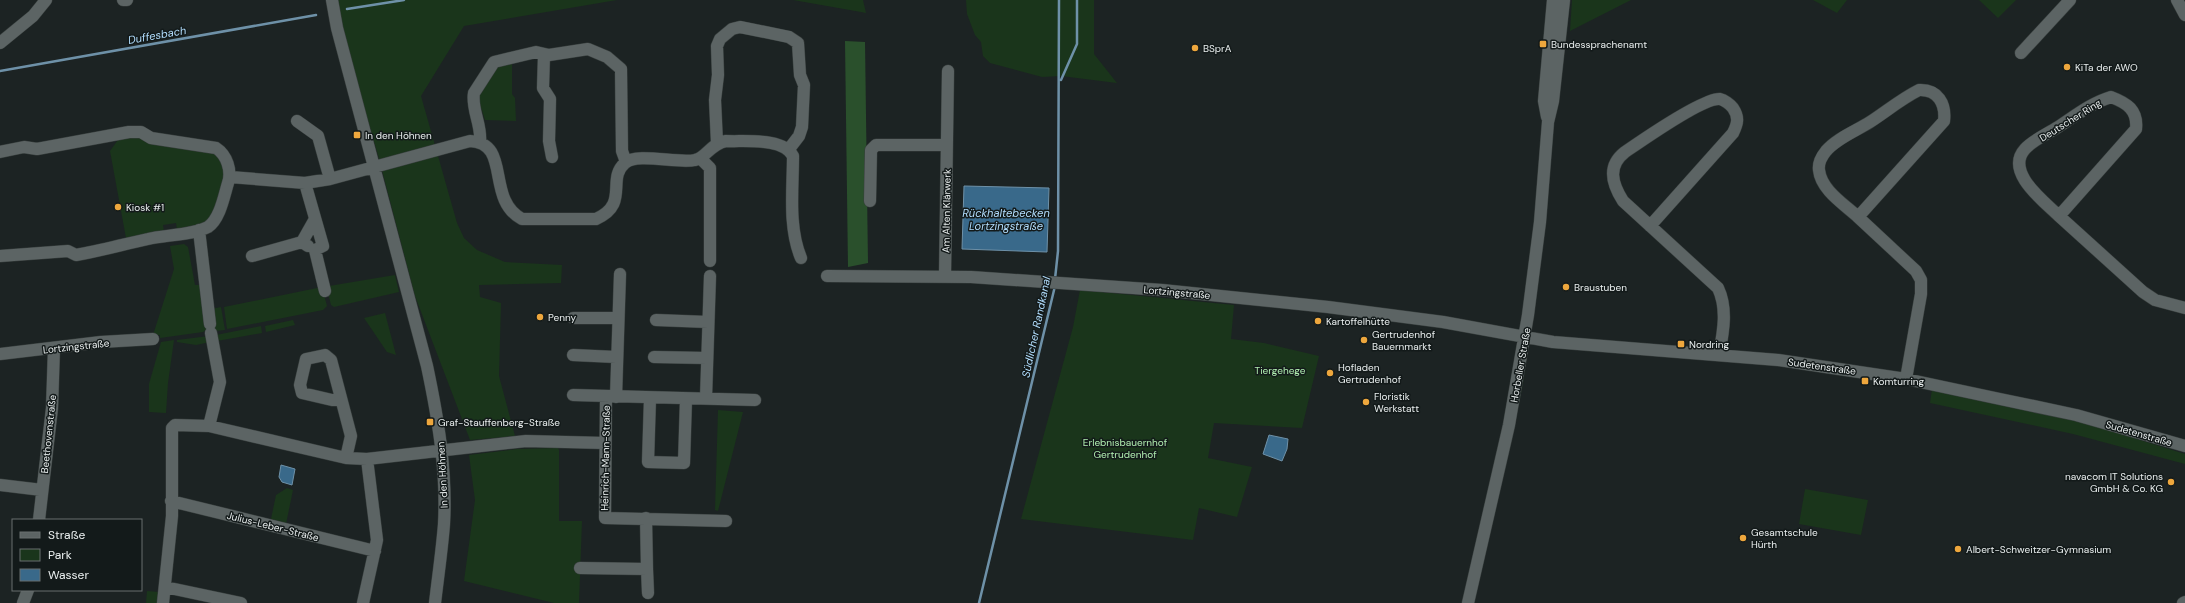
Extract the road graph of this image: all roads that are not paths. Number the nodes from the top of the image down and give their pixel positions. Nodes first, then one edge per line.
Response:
1 (46, 0) edge
2 (123, 0) edge
3 (127, 0) edge
4 (332, 0) edge
5 (1553, 0) edge
6 (1564, 0) edge
7 (2070, 0) edge
8 (2177, 0) edge
9 (2185, 15) edge
10 (0, 43) edge
11 (2021, 53) dead end
12 (544, 55) junction
13 (948, 71) dead end
14 (297, 121) dead end
15 (1548, 122) junction
16 (480, 142) junction
17 (717, 143) junction
18 (947, 145) junction
19 (789, 149) junction
20 (0, 152) edge
21 (552, 157) dead end
22 (700, 158) junction
23 (626, 162) junction
24 (374, 166) junction
25 (230, 177) junction
26 (330, 179) junction
27 (305, 183) junction
28 (870, 201) dead end
29 (2059, 216) junction
30 (1858, 217) junction
31 (315, 219) junction
32 (1650, 226) junction
33 (199, 230) junction
34 (302, 242) junction
35 (315, 250) junction
36 (0, 256) edge
37 (252, 256) dead end
38 (802, 258) dead end
39 (710, 261) dead end
40 (620, 274) dead end
41 (710, 276) dead end
42 (827, 276) dead end
43 (945, 276) junction
44 (325, 291) dead end
45 (2185, 308) edge
46 (573, 318) dead end
47 (618, 318) junction
48 (656, 320) dead end
49 (708, 322) junction
50 (1524, 336) junction
51 (153, 339) dead end
52 (54, 348) junction
53 (0, 354) edge
54 (573, 355) dead end
55 (1719, 355) junction
56 (616, 357) junction
57 (654, 357) dead end
58 (707, 358) junction
59 (1906, 379) junction
60 (573, 395) dead end
61 (611, 396) junction
62 (650, 398) junction
63 (686, 398) junction
64 (706, 398) junction
65 (341, 400) dead end
66 (755, 400) dead end
67 (210, 426) junction
68 (605, 443) junction
69 (2185, 446) edge
70 (442, 451) junction
71 (346, 458) junction
72 (367, 459) junction
73 (0, 485) edge
74 (42, 490) junction
75 (172, 501) junction
76 (646, 518) junction
77 (39, 519) edge
78 (726, 522) dead end
79 (375, 550) junction
80 (580, 568) dead end
81 (647, 569) junction
82 (165, 587) junction
83 (28, 591) edge
84 (648, 593) dead end
85 (24, 603) edge
86 (163, 603) edge
87 (241, 603) edge
88 (363, 603) edge
89 (435, 603) edge
90 (1468, 603) edge

1 - 10 street
2 - 3 street
4 - 24 street, In den Höhnen
5 - 15 street, Horbeller Straße
6 - 15 street, Horbeller Straße
7 - 11 street
8 - 9 street
12 - 16 street
12 - 21 street
12 - 23 street
13 - 18 street, Am Alten Klärwerk
14 - 26 street
15 - 50 street, Horbeller Straße
16 - 23 street
16 - 24 street
17 - 19 street
17 - 19 street
17 - 22 street
18 - 28 street
18 - 43 street, Am Alten Klärwerk
19 - 38 street
20 - 25 street
22 - 23 street
22 - 39 street
24 - 26 street
24 - 70 street, In den Höhnen
25 - 27 street
25 - 33 street
26 - 27 street
27 - 31 street
29 - 29 street, Deutscher Ring
29 - 45 street, Deutscher Ring
30 - 30 street
30 - 59 street
31 - 34 street
31 - 35 street
32 - 32 street
32 - 55 street
33 - 36 street
33 - 67 street
34 - 35 street
34 - 37 street
35 - 44 street
40 - 47 street, Heinrich-Mann-Straße
41 - 49 street
42 - 43 street, Lortzingstraße
43 - 50 street, Lortzingstraße
46 - 47 street
47 - 56 street, Heinrich-Mann-Straße
48 - 49 street
49 - 58 street
50 - 55 street, Sudetenstraße
50 - 90 street, Horbeller Straße
51 - 52 street, Lortzingstraße
52 - 53 street, Lortzingstraße
52 - 74 street, Beethovenstraße
54 - 56 street
55 - 59 street, Sudetenstraße
56 - 61 street, Heinrich-Mann-Straße
57 - 58 street
58 - 64 street
59 - 69 street, Sudetenstraße
60 - 61 street
61 - 62 street
61 - 68 street, Heinrich-Mann-Straße
62 - 63 street
62 - 63 street
63 - 64 street
64 - 66 street
65 - 71 street
67 - 71 street
67 - 75 street
68 - 70 street
68 - 76 street, Heinrich-Mann-Straße
70 - 72 street
70 - 89 street, In den Höhnen
71 - 72 street
72 - 79 street
73 - 74 street
74 - 77 street, Beethovenstraße
75 - 79 street, Julius-Leber-Straße
75 - 82 street
76 - 78 street, Heinrich-Mann-Straße
76 - 81 street
79 - 88 street
80 - 81 street
81 - 84 street
82 - 86 street
82 - 87 street
83 - 85 street

